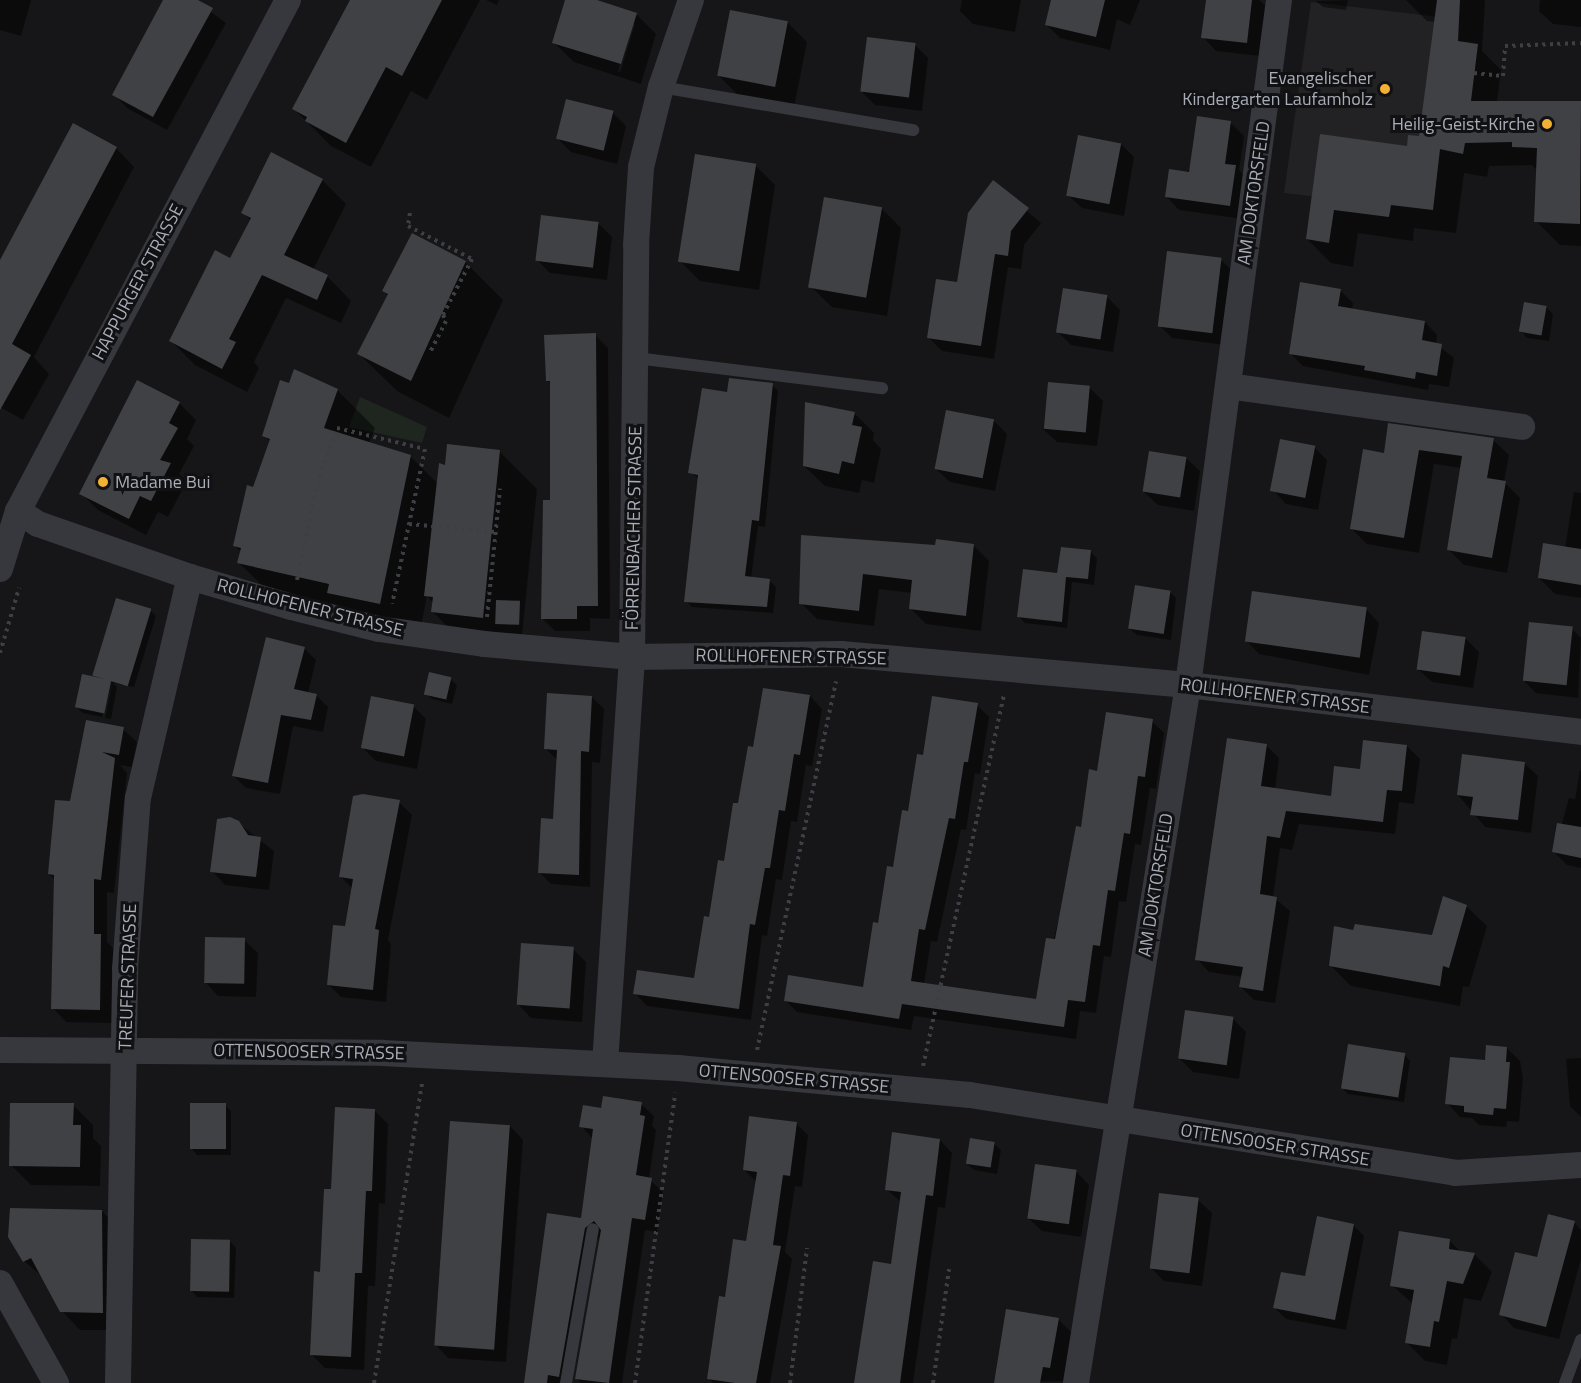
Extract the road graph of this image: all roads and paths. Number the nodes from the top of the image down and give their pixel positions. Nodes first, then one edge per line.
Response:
1 (288, 0) edge
2 (691, 0) edge
3 (1279, 0) edge
4 (1581, 43) edge
5 (1474, 73) dead end
6 (661, 87) junction
7 (913, 130) dead end
8 (410, 213) dead end
9 (430, 353) dead end
10 (636, 358) junction
11 (1228, 386) junction
12 (882, 388) dead end
13 (1522, 427) dead end
14 (500, 489) dead end
15 (18, 512) junction
16 (409, 524) junction
17 (496, 532) junction
18 (0, 569) edge
19 (190, 577) junction
20 (291, 607) junction
21 (386, 630) junction
22 (484, 645) junction
23 (842, 654) junction
24 (632, 657) junction
25 (1010, 668) junction
26 (1188, 685) junction
27 (1581, 732) edge
28 (125, 1048) junction
29 (0, 1050) edge
30 (427, 1055) junction
31 (605, 1064) junction
32 (678, 1068) junction
33 (752, 1075) junction
34 (918, 1090) junction
35 (1119, 1120) junction
36 (1581, 1165) edge
37 (593, 1229) dead end
38 (807, 1248) dead end
39 (949, 1269) dead end
40 (0, 1283) edge
41 (1581, 1340) edge
42 (56, 1383) edge
43 (118, 1383) edge
44 (374, 1383) edge
45 (566, 1383) edge
46 (635, 1383) edge
47 (790, 1383) edge
48 (933, 1383) edge
49 (1076, 1383) edge
50 (1564, 1383) edge

1 - 15 street, HAPPURGER STRASSE
2 - 6 street, FÖRRENBACHER STRASSE
3 - 11 street, AM DOKTORSFELD
4 - 5 path
6 - 7 lane
6 - 10 street, FÖRRENBACHER STRASSE
8 - 9 path
10 - 12 lane
10 - 24 street, FÖRRENBACHER STRASSE
11 - 13 street
11 - 26 street, AM DOKTORSFELD
14 - 17 path
15 - 18 street, HAPPURGER STRASSE
15 - 19 street, ROLLHOFENER STRASSE
16 - 17 path
16 - 20 path
16 - 21 path
17 - 22 path
19 - 20 street, ROLLHOFENER STRASSE
19 - 28 street, TREUFER STRASSE
20 - 21 street, ROLLHOFENER STRASSE
21 - 22 street, ROLLHOFENER STRASSE
22 - 24 street, ROLLHOFENER STRASSE
23 - 24 street, ROLLHOFENER STRASSE
23 - 25 street, ROLLHOFENER STRASSE
23 - 33 path
24 - 31 street, FÖRRENBACHER STRASSE
25 - 26 street, ROLLHOFENER STRASSE
25 - 34 path
26 - 27 street, ROLLHOFENER STRASSE
26 - 35 street, AM DOKTORSFELD
28 - 29 street, OTTENSOOSER STRASSE
28 - 30 street, OTTENSOOSER STRASSE
28 - 43 street, TREUFER STRASSE
30 - 31 street, OTTENSOOSER STRASSE
30 - 44 path
31 - 32 street, OTTENSOOSER STRASSE
32 - 33 street, OTTENSOOSER STRASSE
32 - 46 path
33 - 34 street, OTTENSOOSER STRASSE
34 - 35 street, OTTENSOOSER STRASSE
35 - 36 street, OTTENSOOSER STRASSE
35 - 49 street, AM DOKTORSFELD
37 - 45 lane
38 - 47 path
39 - 48 path
40 - 42 street
41 - 50 lane

